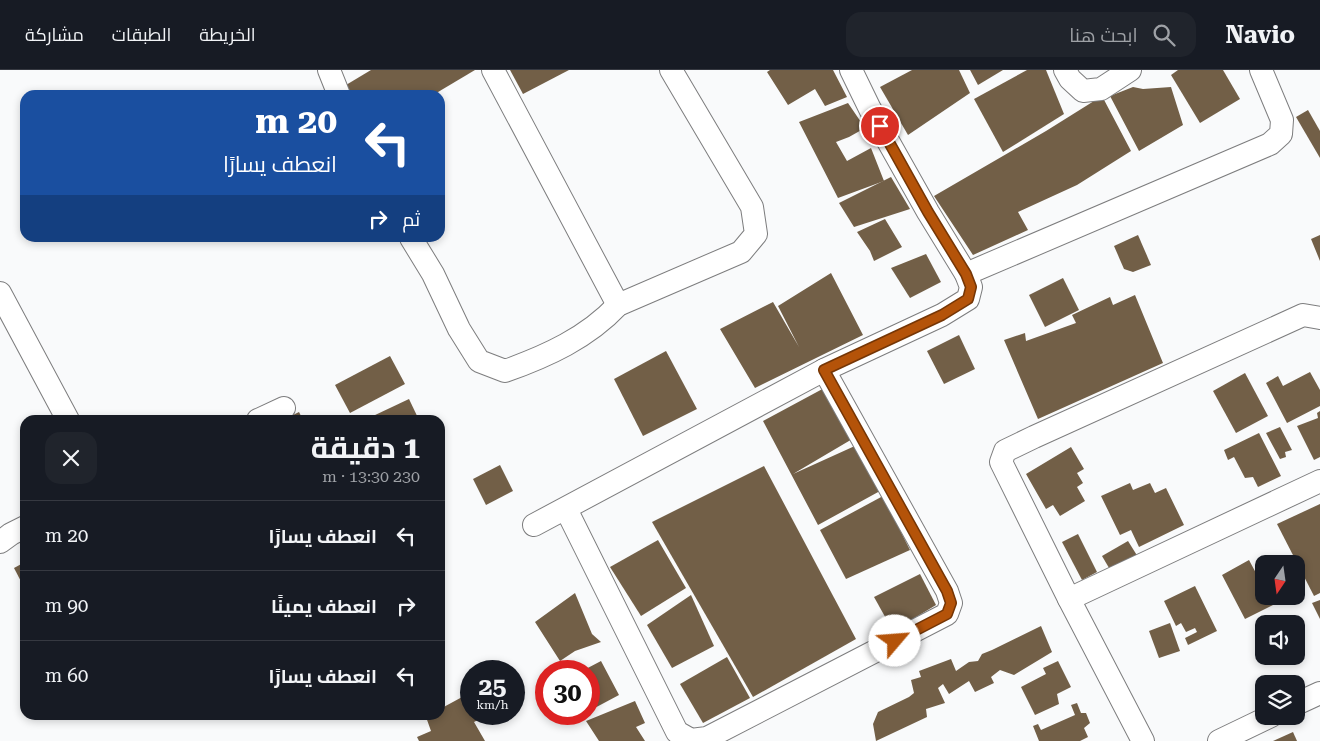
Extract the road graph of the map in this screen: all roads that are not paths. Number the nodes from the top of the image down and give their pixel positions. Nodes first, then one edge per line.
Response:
1 (328, 70) edge
2 (493, 70) edge
3 (671, 70) edge
4 (851, 70) edge
5 (1065, 70) edge
6 (1130, 70) edge
7 (1261, 70) edge
8 (337, 90) edge
9 (413, 242) edge
10 (966, 274) junction
11 (0, 293) edge
12 (618, 305) junction
13 (1320, 318) edge
14 (824, 370) junction
15 (284, 408) dead end
16 (65, 415) edge
17 (269, 415) edge
18 (1320, 481) edge
19 (566, 510) junction
20 (534, 525) dead end
21 (20, 530) edge
22 (0, 542) edge
23 (1068, 599) junction
24 (1320, 693) edge
25 (1305, 700) edge
26 (1255, 724) edge
27 (1143, 741) edge
28 (1220, 741) edge

1 - 8 street
2 - 12 street
3 - 12 street
4 - 10 street
5 - 6 street
7 - 10 street
9 - 12 street
10 - 14 street
11 - 16 street
13 - 23 street
14 - 19 street
14 - 19 street
15 - 17 street
18 - 23 street
19 - 20 street
21 - 22 street
23 - 27 street
24 - 25 street
26 - 28 street

